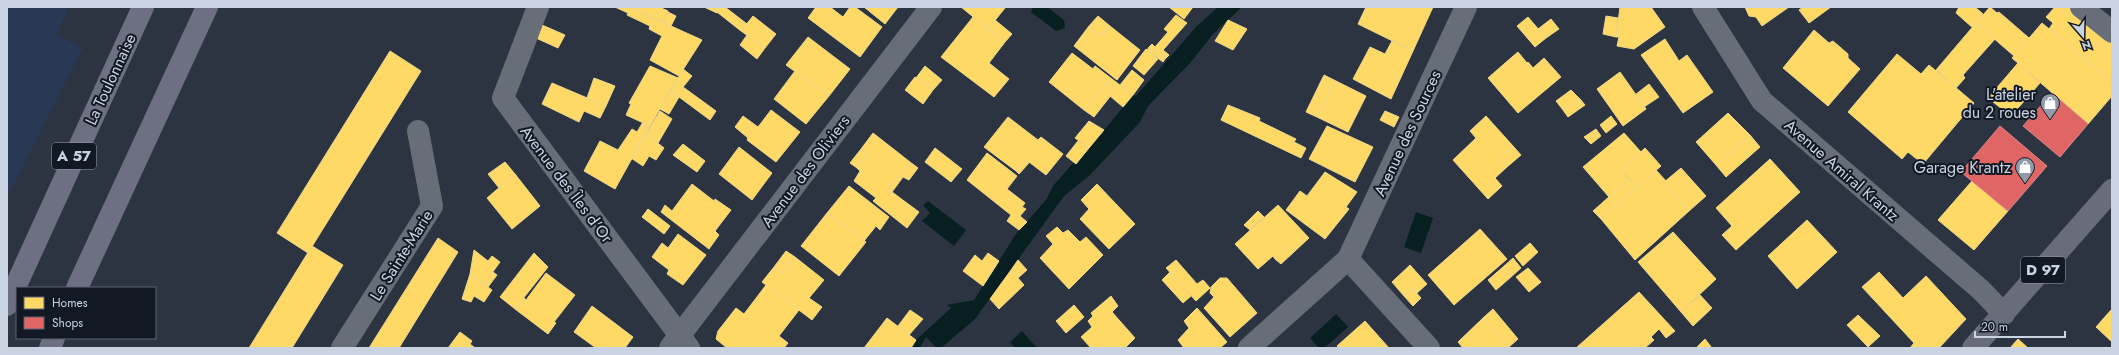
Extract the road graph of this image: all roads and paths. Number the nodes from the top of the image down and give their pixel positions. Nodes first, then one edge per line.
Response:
1 (143, 7) edge
2 (207, 7) edge
3 (538, 7) edge
4 (931, 7) edge
5 (1466, 7) edge
6 (1703, 7) edge
7 (2080, 7) edge
8 (2112, 32) edge
9 (418, 131) dead end
10 (59, 188) junction
11 (2112, 190) edge
12 (1348, 259) junction
13 (77, 287) edge
14 (7, 288) edge
15 (7, 305) edge
16 (2004, 314) junction
17 (679, 344) edge
18 (342, 348) edge
19 (1249, 348) edge
20 (1429, 348) edge
21 (1973, 348) edge

1 - 10 highway, La Toulonnaise / A 57
2 - 13 highway
3 - 17 street, Avenue des Îles d'Or
4 - 17 street, Avenue des Oliviers
5 - 12 street, Avenue des Sources
6 - 16 street, Avenue Amiral Krantz
7 - 8 street
9 - 18 street, Le Sainte-Marie
10 - 14 highway
10 - 15 highway, La Toulonnaise / A 57
11 - 16 main road, D 97
12 - 19 street
12 - 20 street
16 - 21 main road, D 97

